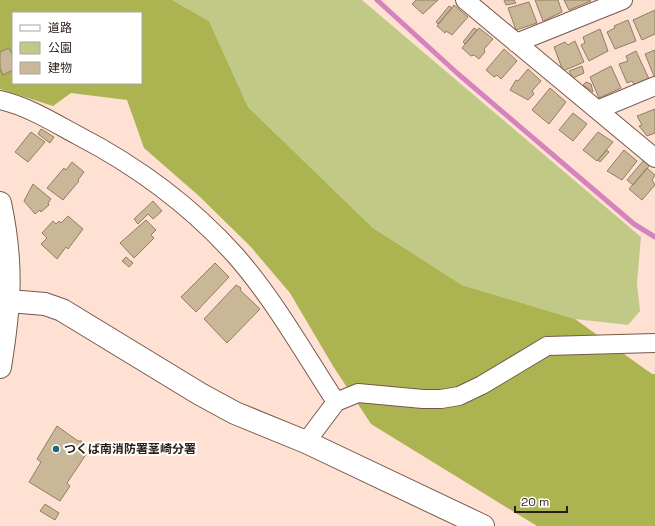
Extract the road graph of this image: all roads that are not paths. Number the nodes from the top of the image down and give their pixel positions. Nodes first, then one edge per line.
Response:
1 (465, 0) edge
2 (623, 0) edge
3 (516, 43) junction
4 (655, 86) edge
5 (3, 97) edge
6 (597, 110) junction
7 (655, 158) edge
8 (0, 203) edge
9 (9, 301) junction
10 (655, 343) edge
11 (0, 366) edge
12 (336, 402) junction
13 (306, 442) junction
14 (483, 526) edge

1 - 3 street
2 - 3 street
3 - 6 street
4 - 6 street
5 - 12 street
6 - 7 street
8 - 9 street
9 - 11 street
9 - 13 street
10 - 12 street
12 - 13 street
13 - 14 street

